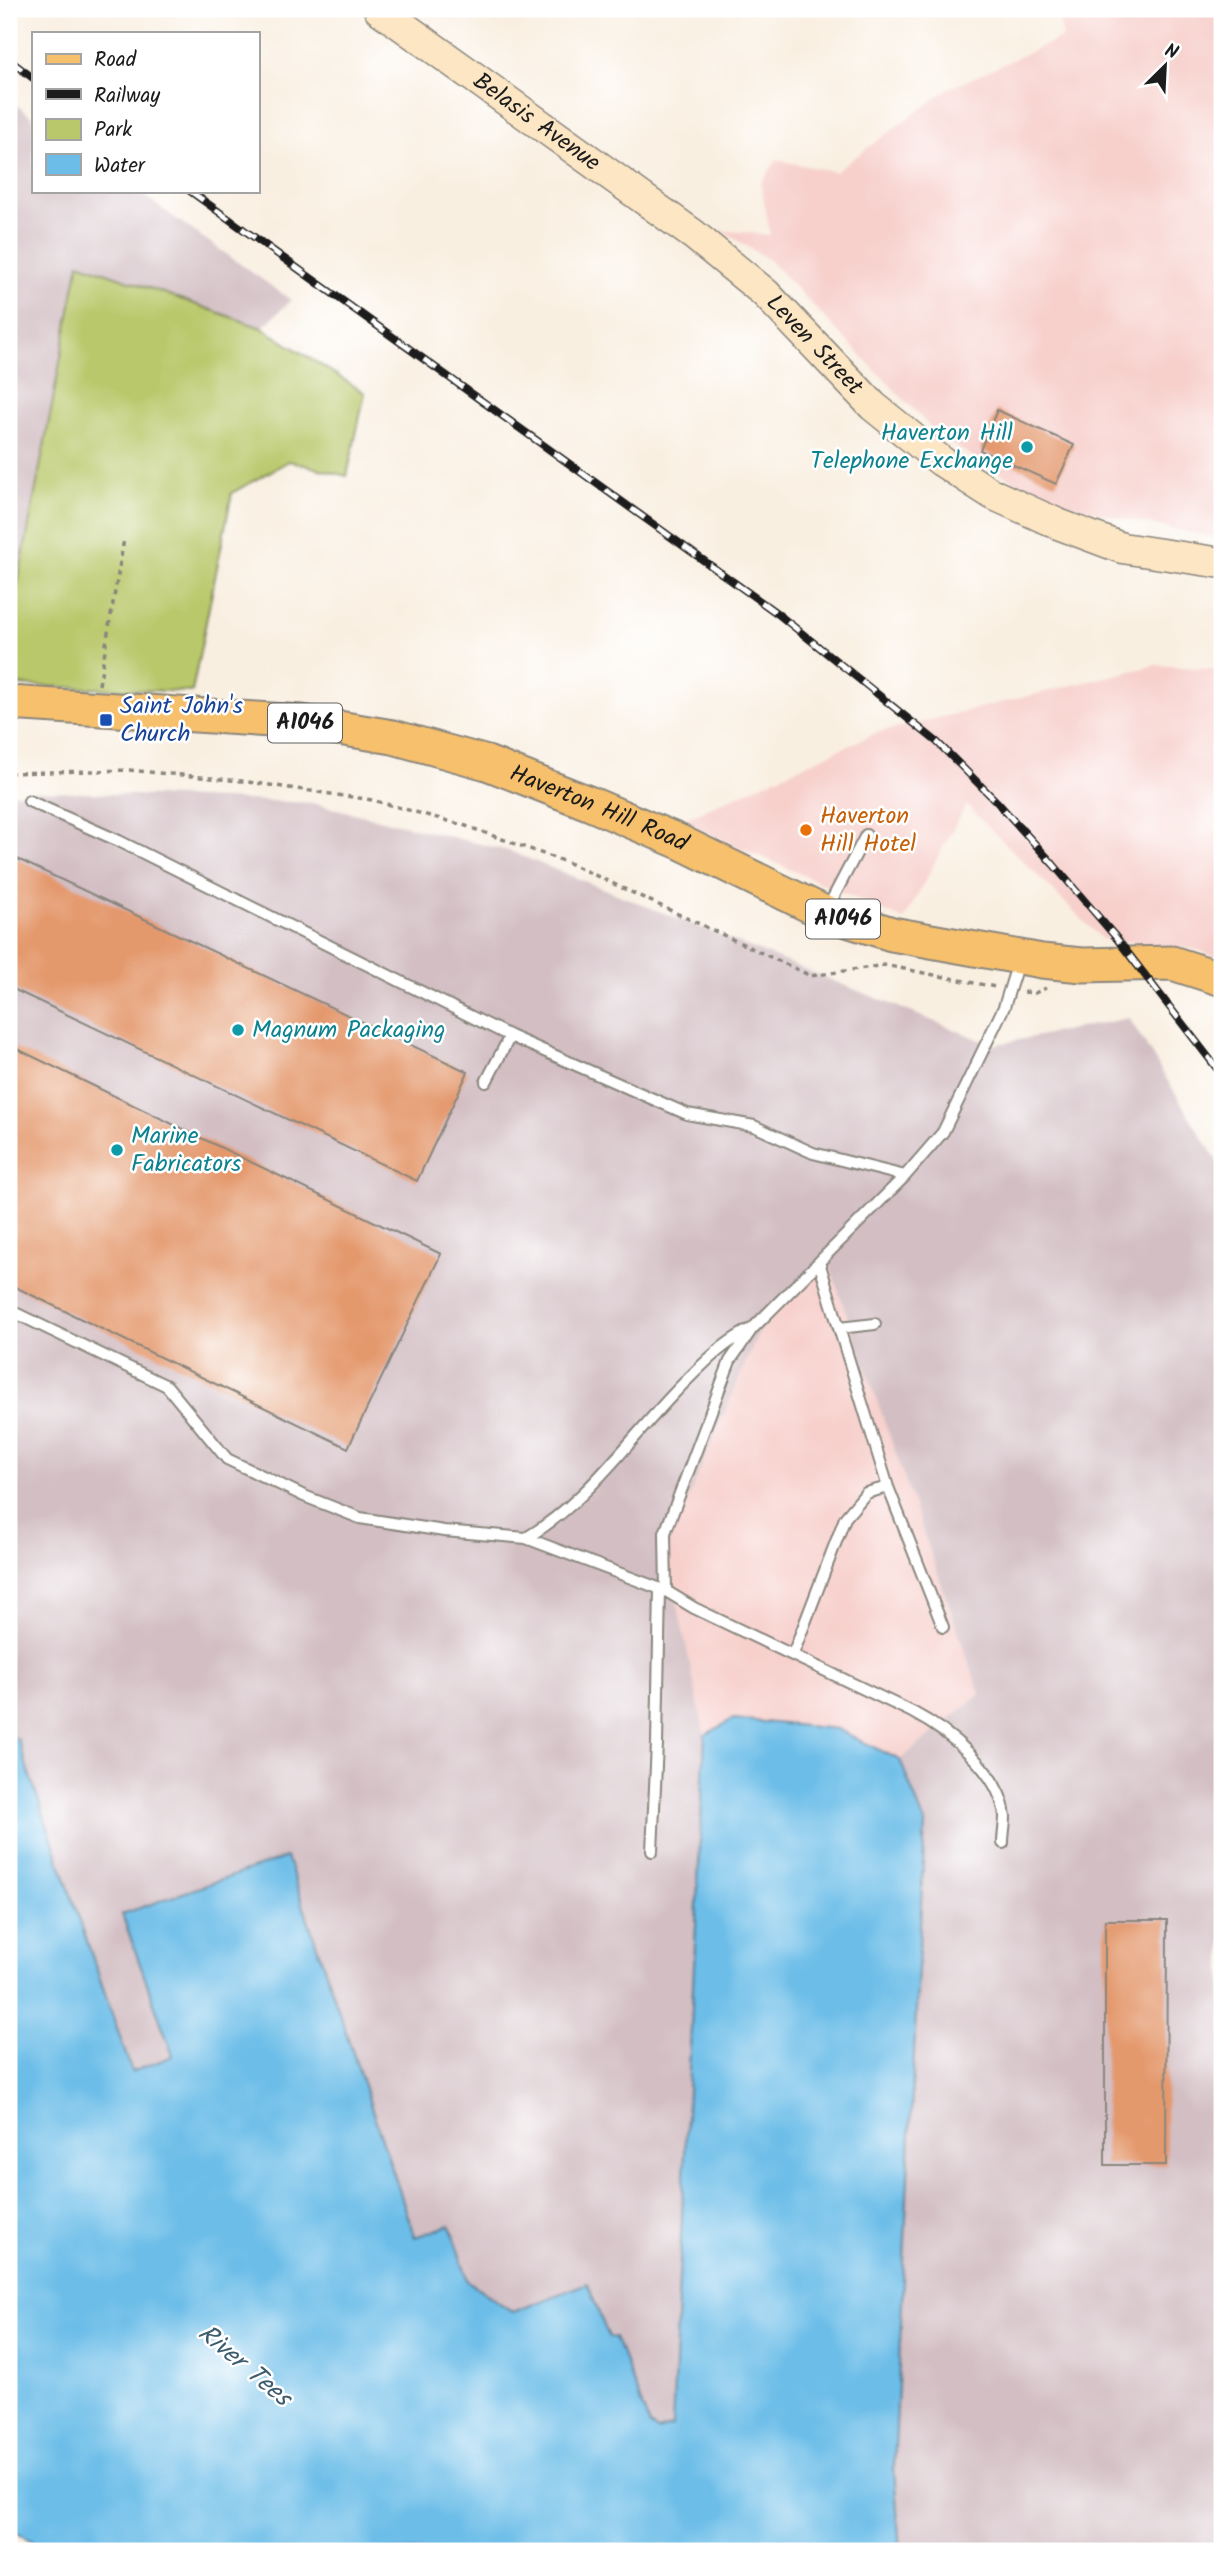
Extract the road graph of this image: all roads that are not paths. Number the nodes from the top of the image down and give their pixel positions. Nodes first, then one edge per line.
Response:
1 (379, 9) edge
2 (694, 234) joint
3 (1222, 563) edge
4 (9, 703) edge
5 (29, 801) dead end
6 (866, 835) dead end
7 (825, 914) junction
8 (1019, 957) junction
9 (1222, 979) edge
10 (510, 1036) junction
11 (486, 1082) dead end
12 (905, 1176) junction
13 (819, 1262) junction
14 (9, 1310) edge
15 (875, 1324) dead end
16 (839, 1328) junction
17 (752, 1329) junction
18 (888, 1487) junction
19 (526, 1538) junction
20 (663, 1590) junction
21 (943, 1627) dead end
22 (793, 1654) junction
23 (1003, 1843) dead end
24 (652, 1851) dead end

1 - 2 main road, Belasis Avenue
2 - 3 main road, Leven Street
4 - 7 main road, Haverton Hill Road / A1046
5 - 10 lane
6 - 7 lane
7 - 8 main road, Haverton Hill Road / A1046
8 - 9 main road, Haverton Hill Road / A1046
8 - 12 lane
10 - 11 lane
10 - 12 lane
12 - 13 lane
13 - 16 lane
13 - 17 lane
14 - 19 lane
15 - 16 lane
16 - 18 lane
17 - 19 lane
17 - 20 lane
18 - 21 lane
18 - 22 lane
19 - 20 lane
20 - 22 lane
20 - 24 lane
22 - 23 lane

